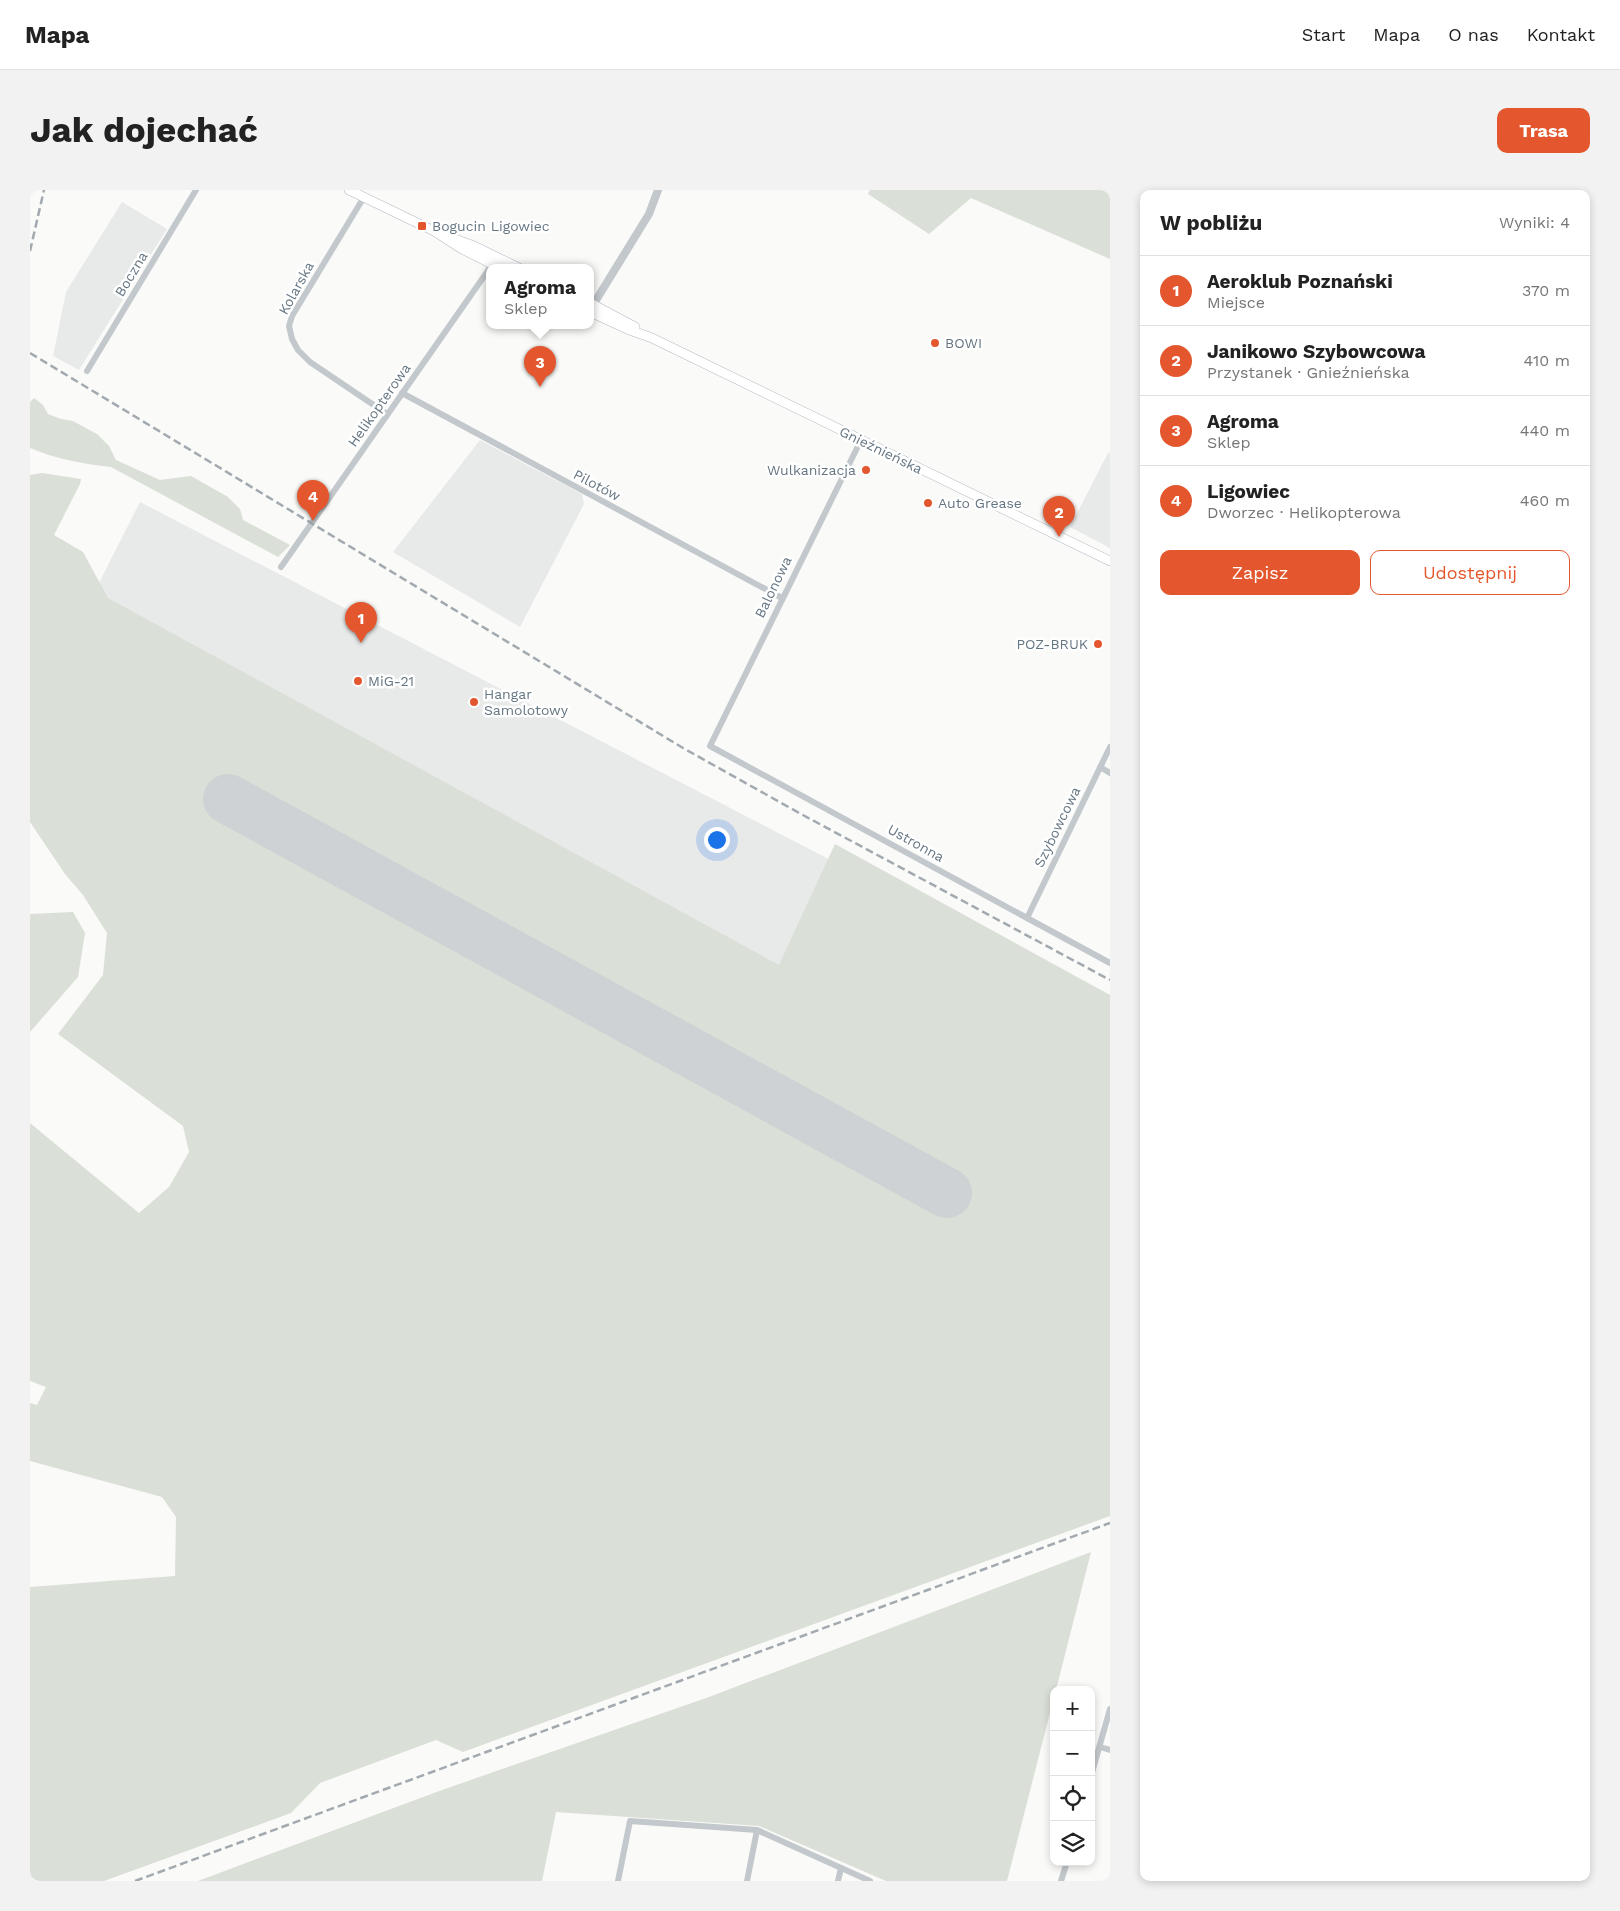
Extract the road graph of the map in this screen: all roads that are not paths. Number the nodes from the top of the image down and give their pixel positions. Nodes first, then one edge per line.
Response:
1 (196, 190) edge
2 (349, 190) edge
3 (658, 190) edge
4 (364, 198) junction
5 (497, 263) edge
6 (486, 278) edge
7 (594, 302) edge
8 (594, 309) edge
9 (87, 371) dead end
10 (402, 393) junction
11 (387, 414) junction
12 (861, 440) junction
13 (1110, 562) edge
14 (281, 567) dead end
15 (782, 598) junction
16 (710, 746) joint
17 (1110, 746) edge
18 (1100, 768) junction
19 (1110, 774) edge
20 (1027, 918) junction
21 (1110, 963) edge
22 (1110, 1709) edge
23 (1100, 1747) junction
24 (1110, 1750) edge
25 (1095, 1763) edge
26 (757, 1830) junction
27 (1066, 1866) edge
28 (841, 1868) junction
29 (618, 1881) edge
30 (747, 1881) edge
31 (838, 1881) edge
32 (870, 1881) edge
33 (1061, 1881) edge

1 - 9 street, Boczna
2 - 4 main road
3 - 7 street
4 - 5 main road
4 - 11 street, Kolarska
6 - 10 street, Helikopterowa
8 - 12 main road, Gnieźnieńska
10 - 11 street, Helikopterowa
10 - 15 street, Pilotów
11 - 14 street, Helikopterowa
12 - 13 main road, Gnieźnieńska
12 - 15 street, Balonowa
15 - 16 street, Balonowa
16 - 20 street, Ustronna
17 - 18 street, Szybowcowa
18 - 19 street
18 - 20 street, Szybowcowa
20 - 21 street, Ustronna
22 - 23 street
23 - 24 street
23 - 25 street
26 - 28 street
26 - 29 street
26 - 30 street
27 - 33 street
28 - 31 street
28 - 32 street

